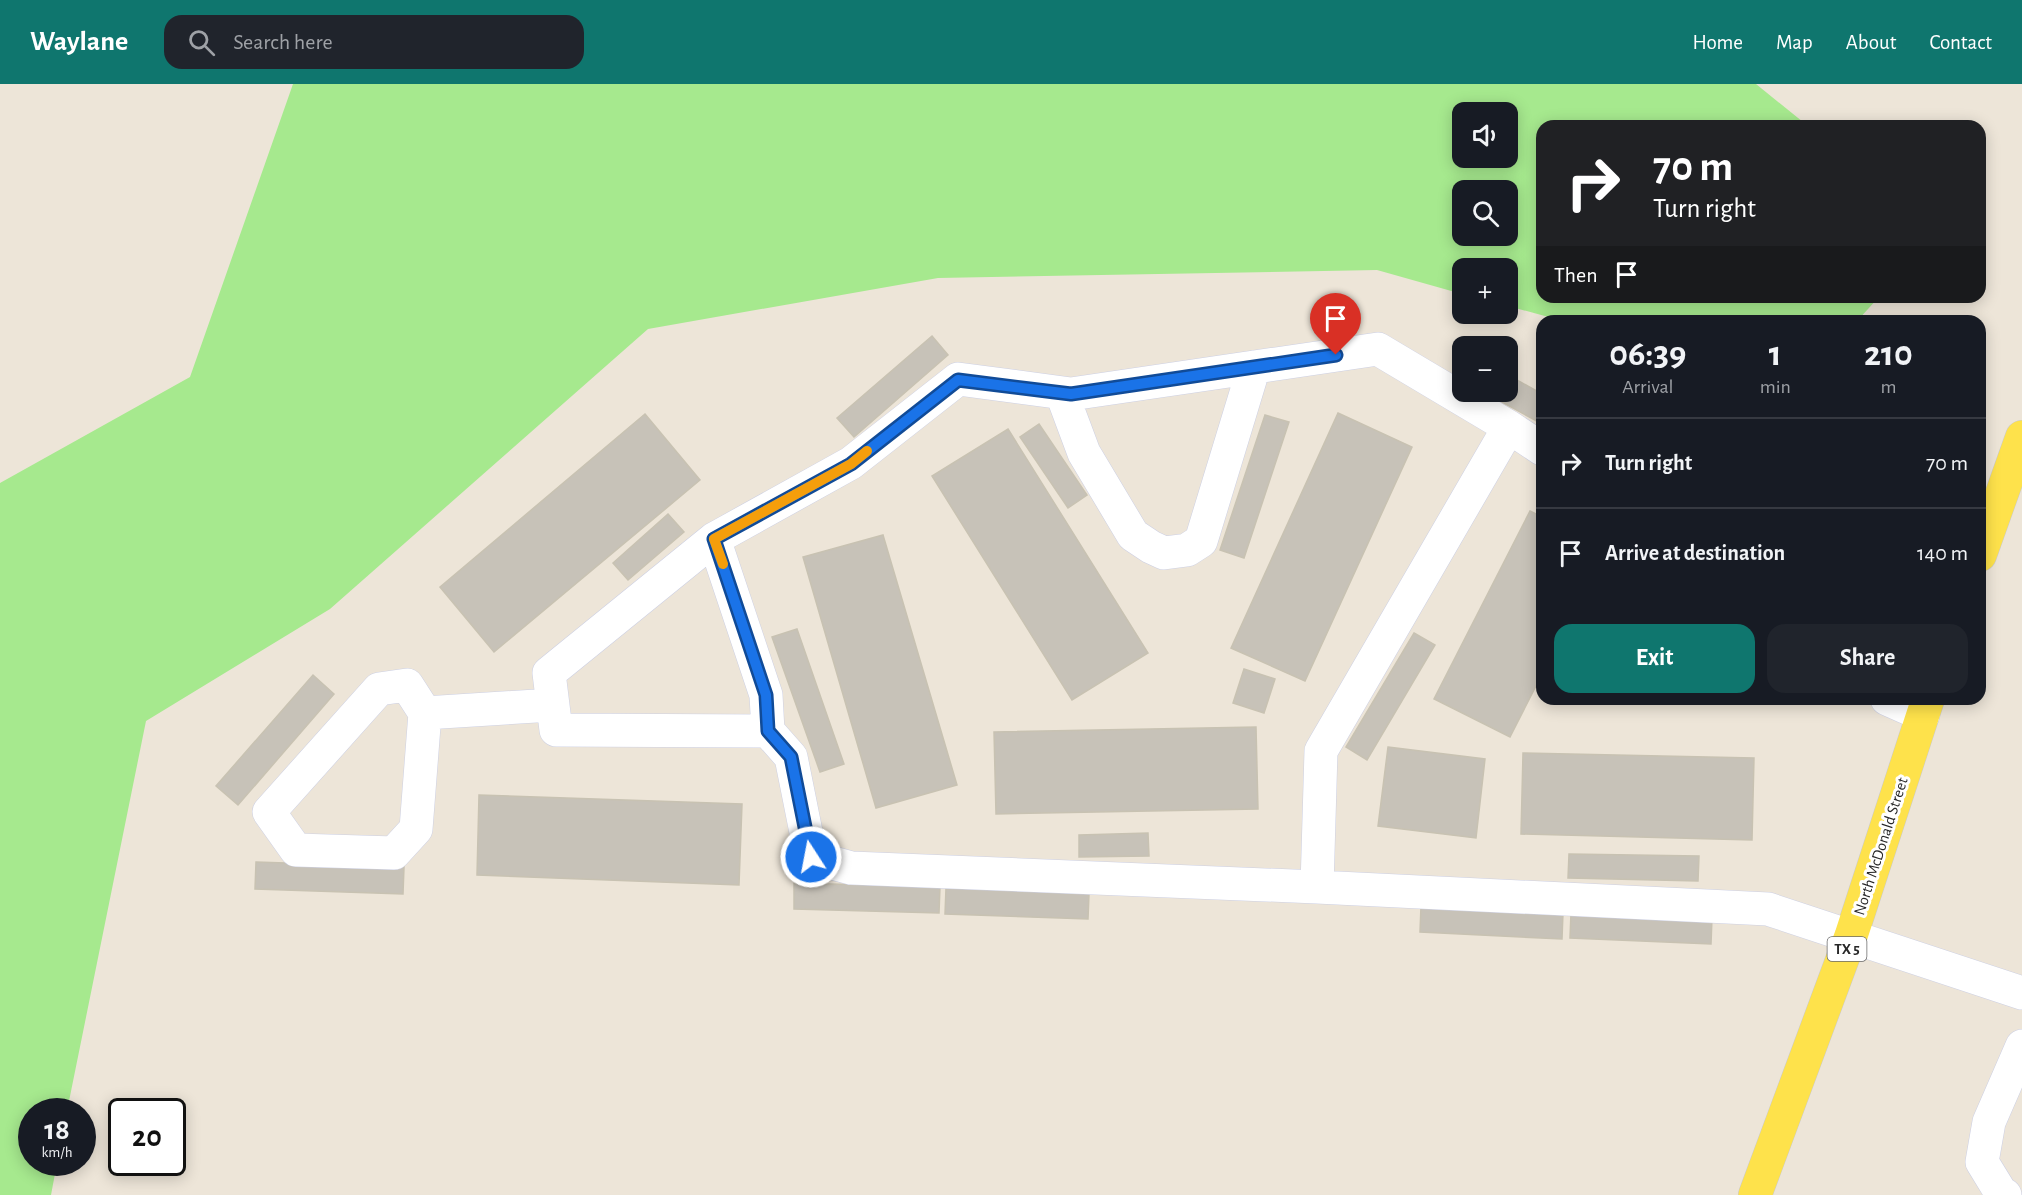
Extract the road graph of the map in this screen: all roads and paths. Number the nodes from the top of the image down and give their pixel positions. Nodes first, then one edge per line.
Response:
1 (1254, 367) junction
2 (1062, 393) junction
3 (1509, 428) junction
4 (2022, 437) edge
5 (1536, 446) edge
6 (1986, 538) edge
7 (714, 539) junction
8 (552, 705) junction
9 (1925, 707) edge
10 (425, 713) junction
11 (768, 731) junction
12 (1317, 887) junction
13 (1851, 936) junction
14 (2022, 993) edge
15 (2022, 1046) edge
16 (1755, 1195) edge
17 (2005, 1195) edge

1 - 2 lane
1 - 2 lane
1 - 3 lane
2 - 7 lane
3 - 5 lane
3 - 12 lane
4 - 6 main road
7 - 8 lane
7 - 11 lane
8 - 10 lane
8 - 11 lane
9 - 13 main road, North McDonald Street / TX 5
10 - 10 lane
11 - 12 lane
12 - 13 lane
13 - 14 lane
13 - 16 main road, North McDonald Street / TX 5
15 - 17 lane

